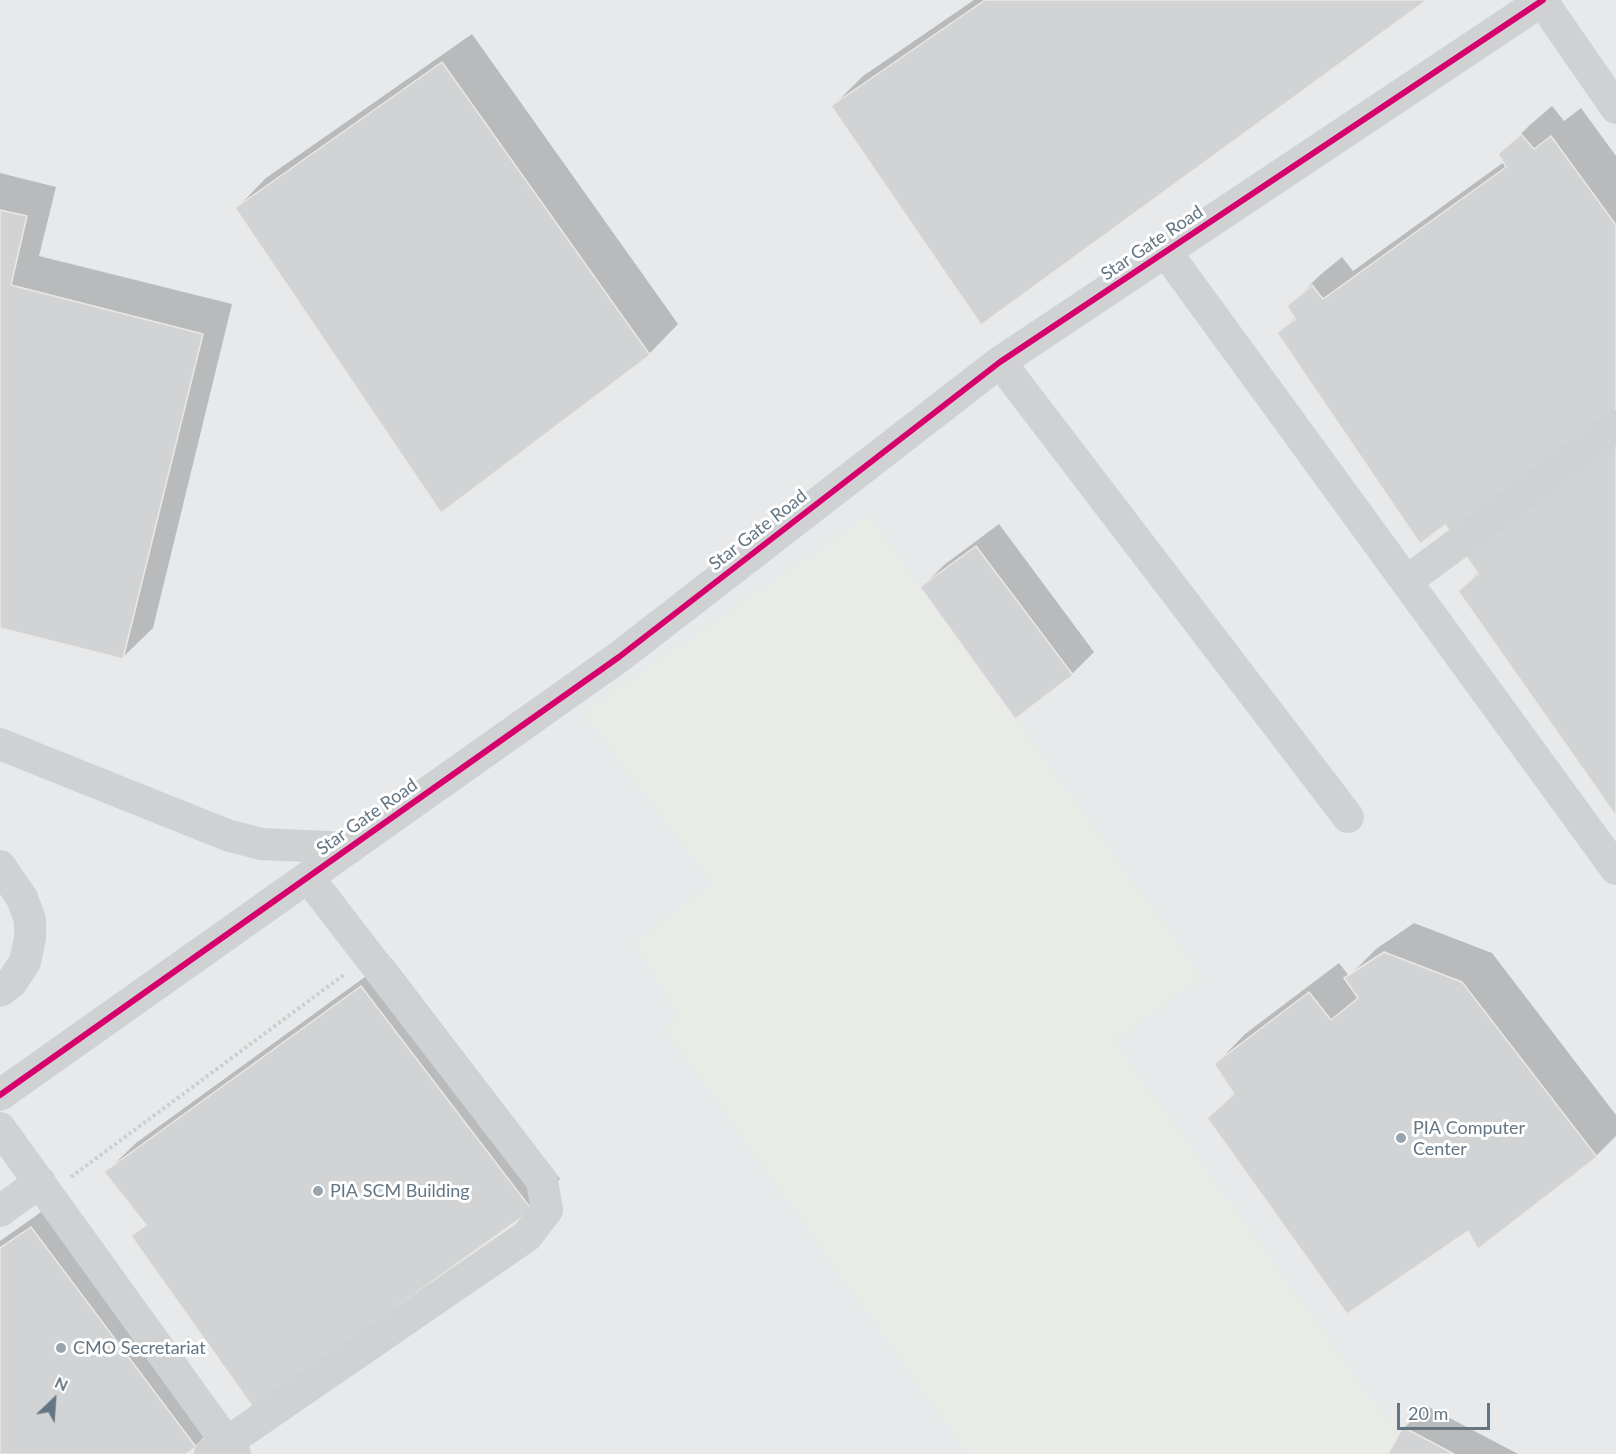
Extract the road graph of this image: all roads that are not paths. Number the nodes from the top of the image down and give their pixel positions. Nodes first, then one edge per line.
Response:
1 (1543, 0) edge
2 (1616, 108) edge
3 (1166, 252) junction
4 (1000, 362) junction
5 (1616, 426) edge
6 (1407, 581) junction
7 (0, 744) edge
8 (1348, 817) dead end
9 (350, 848) junction
10 (0, 866) edge
11 (1616, 869) edge
12 (308, 877) junction
13 (0, 991) edge
14 (0, 1095) edge
15 (0, 1128) edge
16 (44, 1188) junction
17 (0, 1211) edge
18 (224, 1450) edge

1 - 2 street
1 - 3 street, Star Gate Road
3 - 4 street, Star Gate Road
3 - 6 street
4 - 8 street
4 - 9 street, Star Gate Road
5 - 6 street
6 - 11 street
7 - 9 street
9 - 12 street, Star Gate Road
10 - 13 street
12 - 14 street, Star Gate Road
12 - 18 street
15 - 16 street
16 - 17 street
16 - 18 street

